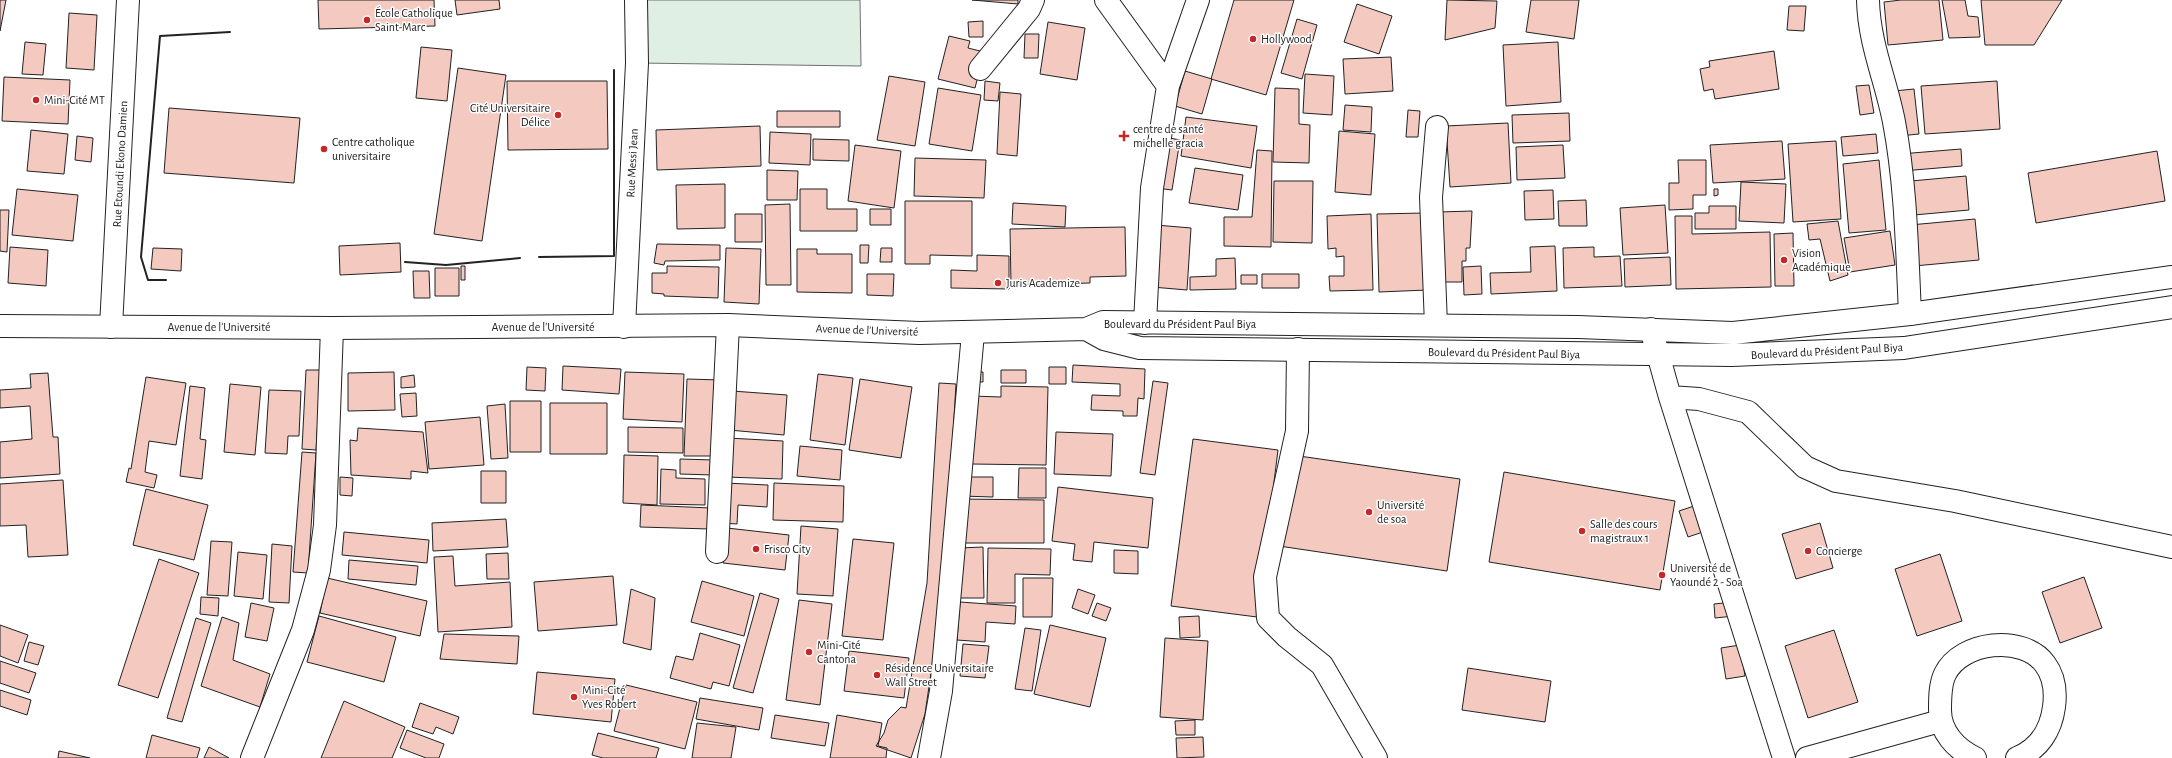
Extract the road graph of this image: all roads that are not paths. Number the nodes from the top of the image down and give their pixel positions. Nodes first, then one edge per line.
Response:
1 (128, 0) edge
2 (636, 0) edge
3 (1033, 0) edge
4 (1106, 0) edge
5 (1198, 0) edge
6 (1868, 0) edge
7 (980, 69) dead end
8 (1168, 86) junction
9 (1437, 127) dead end
10 (2172, 277) edge
11 (2172, 307) edge
12 (1910, 314) junction
13 (1145, 323) junction
14 (728, 325) junction
15 (1436, 325) junction
16 (0, 326) edge
17 (111, 327) junction
18 (624, 327) junction
19 (332, 328) junction
20 (1086, 329) junction
21 (1651, 330) junction
22 (973, 332) junction
23 (1298, 349) junction
24 (1659, 355) junction
25 (1670, 397) junction
26 (2172, 547) edge
27 (717, 552) dead end
28 (1940, 721) junction
29 (252, 758) edge
30 (928, 758) edge
31 (1376, 758) edge
32 (1784, 758) edge
33 (1807, 758) edge
34 (1975, 758) edge
35 (2017, 758) edge

1 - 17 street, Rue Etoundi Ekono Damien
2 - 18 street, Rue Messi Jean
3 - 7 street
4 - 8 street
5 - 8 street
6 - 12 street
8 - 13 street
9 - 15 street
10 - 12 street, Boulevard du Président Paul Biya
11 - 24 street, Boulevard du Président Paul Biya
12 - 21 street, Boulevard du Président Paul Biya
13 - 15 street, Boulevard du Président Paul Biya
13 - 20 street, Boulevard du Président Paul Biya
14 - 18 street, Avenue de l'Université
14 - 22 street, Avenue de l'Université
14 - 27 street
15 - 21 street, Boulevard du Président Paul Biya
16 - 17 street, Avenue de l'Université
17 - 19 street, Avenue de l'Université
18 - 19 street, Avenue de l'Université
19 - 29 street
20 - 22 street, Avenue de l'Université
20 - 23 street, Boulevard du Président Paul Biya
21 - 24 street
22 - 30 street
23 - 24 street, Boulevard du Président Paul Biya
23 - 31 street
24 - 25 street
25 - 26 street
25 - 32 street
28 - 33 street
28 - 34 street
28 - 35 street

